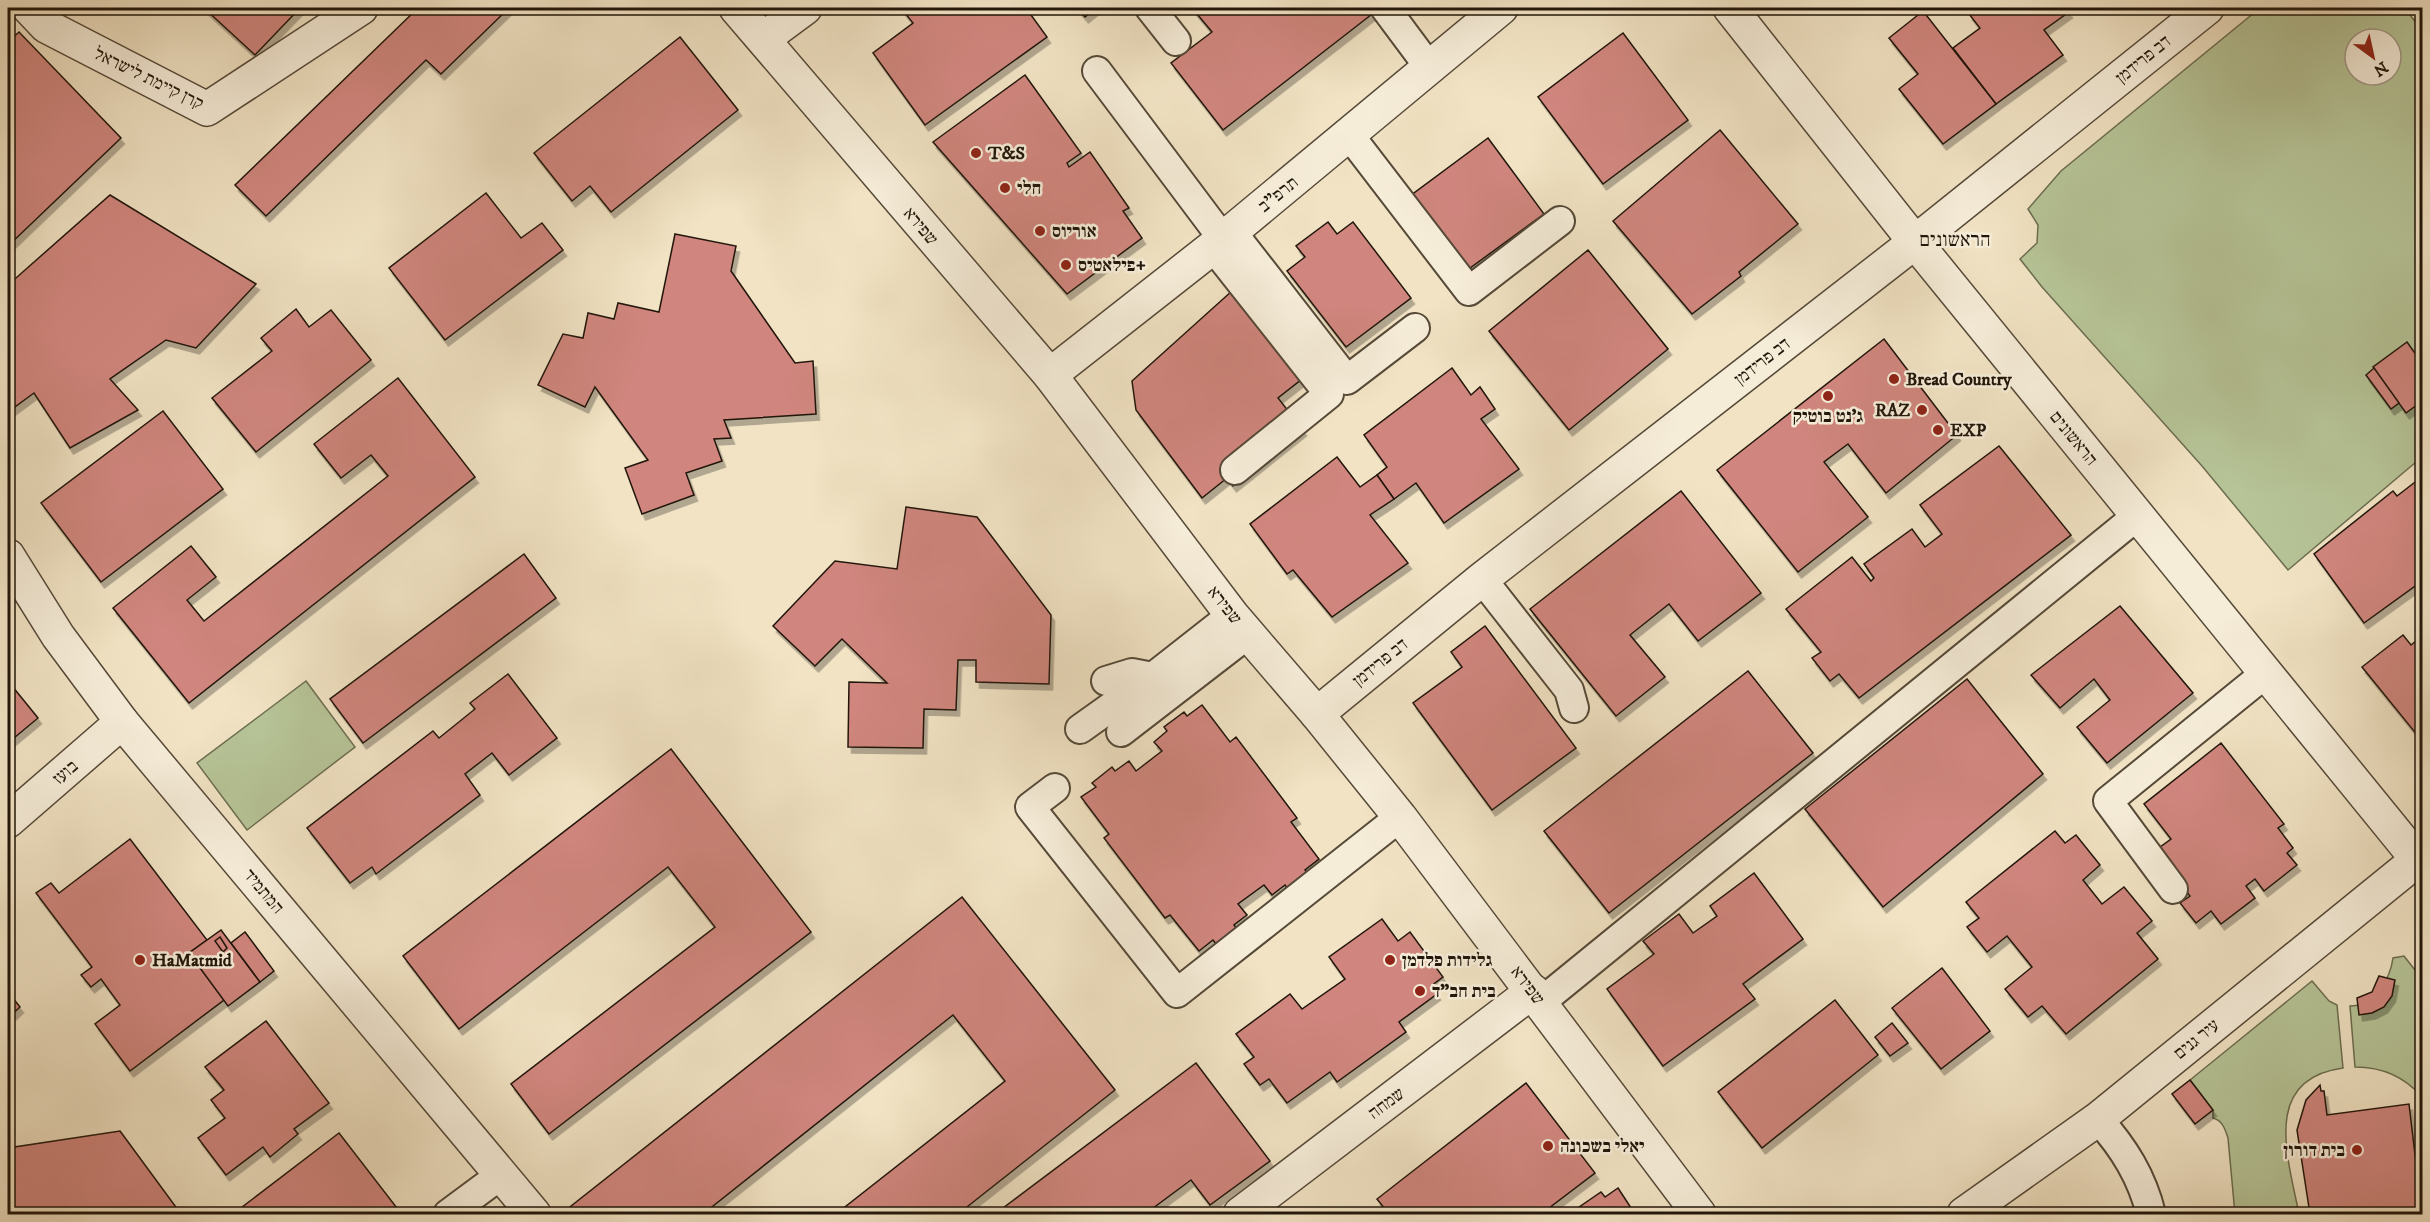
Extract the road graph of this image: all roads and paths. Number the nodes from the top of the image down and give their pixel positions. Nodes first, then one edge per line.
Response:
1 (29, 8) edge
2 (361, 8) edge
3 (736, 8) edge
4 (805, 8) edge
5 (1150, 8) edge
6 (1385, 8) edge
7 (1501, 8) edge
8 (1730, 8) edge
9 (2207, 8) edge
10 (764, 39) junction
11 (1176, 40) dead end
12 (1429, 67) junction
13 (1097, 71) dead end
14 (1350, 136) junction
15 (1560, 221) dead end
16 (1223, 239) junction
17 (1915, 242) junction
18 (1415, 328) dead end
19 (1050, 375) junction
20 (1235, 470) dead end
21 (2137, 516) junction
22 (8, 556) edge
23 (1482, 579) junction
24 (1240, 625) junction
25 (2266, 673) junction
26 (1153, 677) junction
27 (1106, 681) dead end
28 (1574, 708) dead end
29 (1317, 714) junction
30 (122, 722) junction
31 (1080, 729) dead end
32 (1120, 732) dead end
33 (1055, 788) dead end
34 (1400, 817) junction
35 (8, 821) edge
36 (2421, 860) edge
37 (2173, 889) dead end
38 (1537, 997) junction
39 (2098, 1119) junction
40 (502, 1174) junction
41 (448, 1215) edge
42 (534, 1215) edge
43 (1240, 1215) edge
44 (1699, 1215) edge
45 (1964, 1215) edge
46 (2151, 1215) edge

1 - 2 street, קרן קיימת לישראל
3 - 10 street, שפירא
4 - 10 street
5 - 11 lane
6 - 12 lane
7 - 12 street, תרפ"ב
8 - 17 street, הראשונים
9 - 17 street, דב פרידמן
10 - 19 street, שפירא
12 - 14 street, תרפ"ב
13 - 16 lane
14 - 15 lane
14 - 16 street, תרפ"ב
16 - 18 lane
16 - 19 street, תרפ"ב
16 - 20 lane
17 - 21 street, הראשונים
17 - 23 street, דב פרידמן
19 - 24 street, שפירא
21 - 25 street, הראשונים
21 - 38 lane
22 - 30 street, המתמיד
23 - 28 lane
23 - 29 street, דב פרידמן
24 - 26 lane
24 - 29 street, שפירא
24 - 32 lane
25 - 36 street, הראשונים
25 - 37 lane
26 - 27 lane
26 - 31 lane
29 - 34 street, שפירא
30 - 35 street, בועז
30 - 40 street, המתמיד
33 - 34 lane
34 - 38 street, שפירא
36 - 39 street, עיר גנים
38 - 43 street, שמחה
38 - 44 street, שפירא
39 - 45 street, עיר גנים
39 - 46 lane
40 - 41 lane
40 - 42 street, המתמיד

